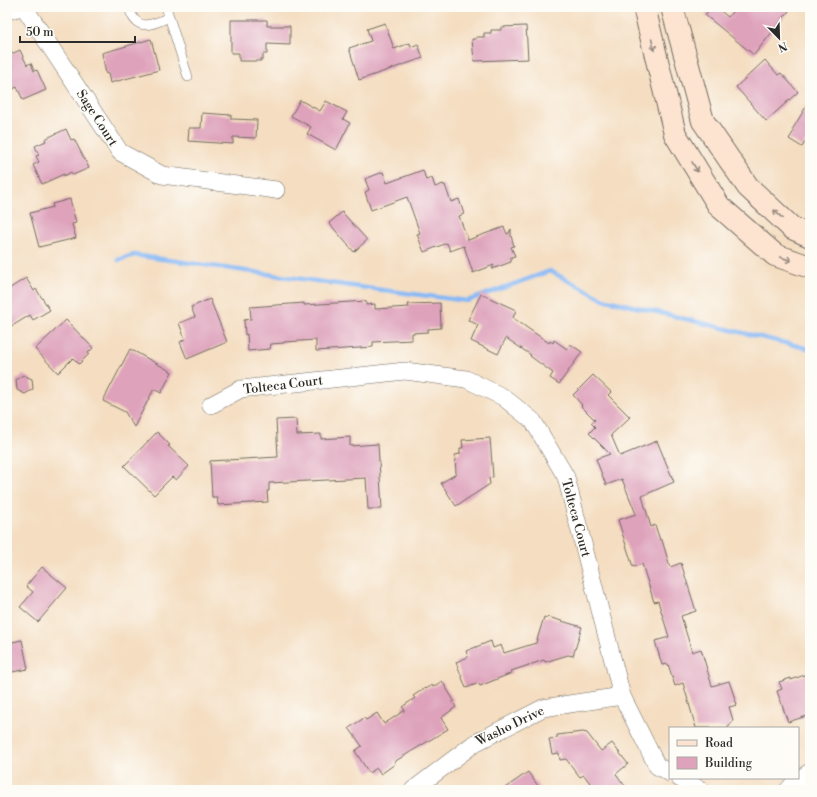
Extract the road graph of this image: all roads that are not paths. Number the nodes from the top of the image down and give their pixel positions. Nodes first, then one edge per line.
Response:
1 (129, 7) edge
2 (166, 7) edge
3 (644, 7) edge
4 (672, 7) edge
5 (16, 8) edge
6 (169, 17) junction
7 (188, 77) dead end
8 (276, 190) dead end
9 (810, 236) edge
10 (810, 267) edge
11 (211, 405) dead end
12 (622, 696) junction
13 (669, 772) edge
14 (810, 772) edge
15 (681, 779) edge
16 (413, 790) edge
17 (700, 790) edge
18 (788, 790) edge

1 - 6 lane
2 - 6 lane
3 -> 10 main road
9 -> 4 main road
5 - 8 street, Sage Court
6 - 7 lane
11 - 12 street, Tolteca Court
12 - 13 street, Tolteca Court
12 - 16 street, Washo Drive
14 - 18 street
15 - 17 street

